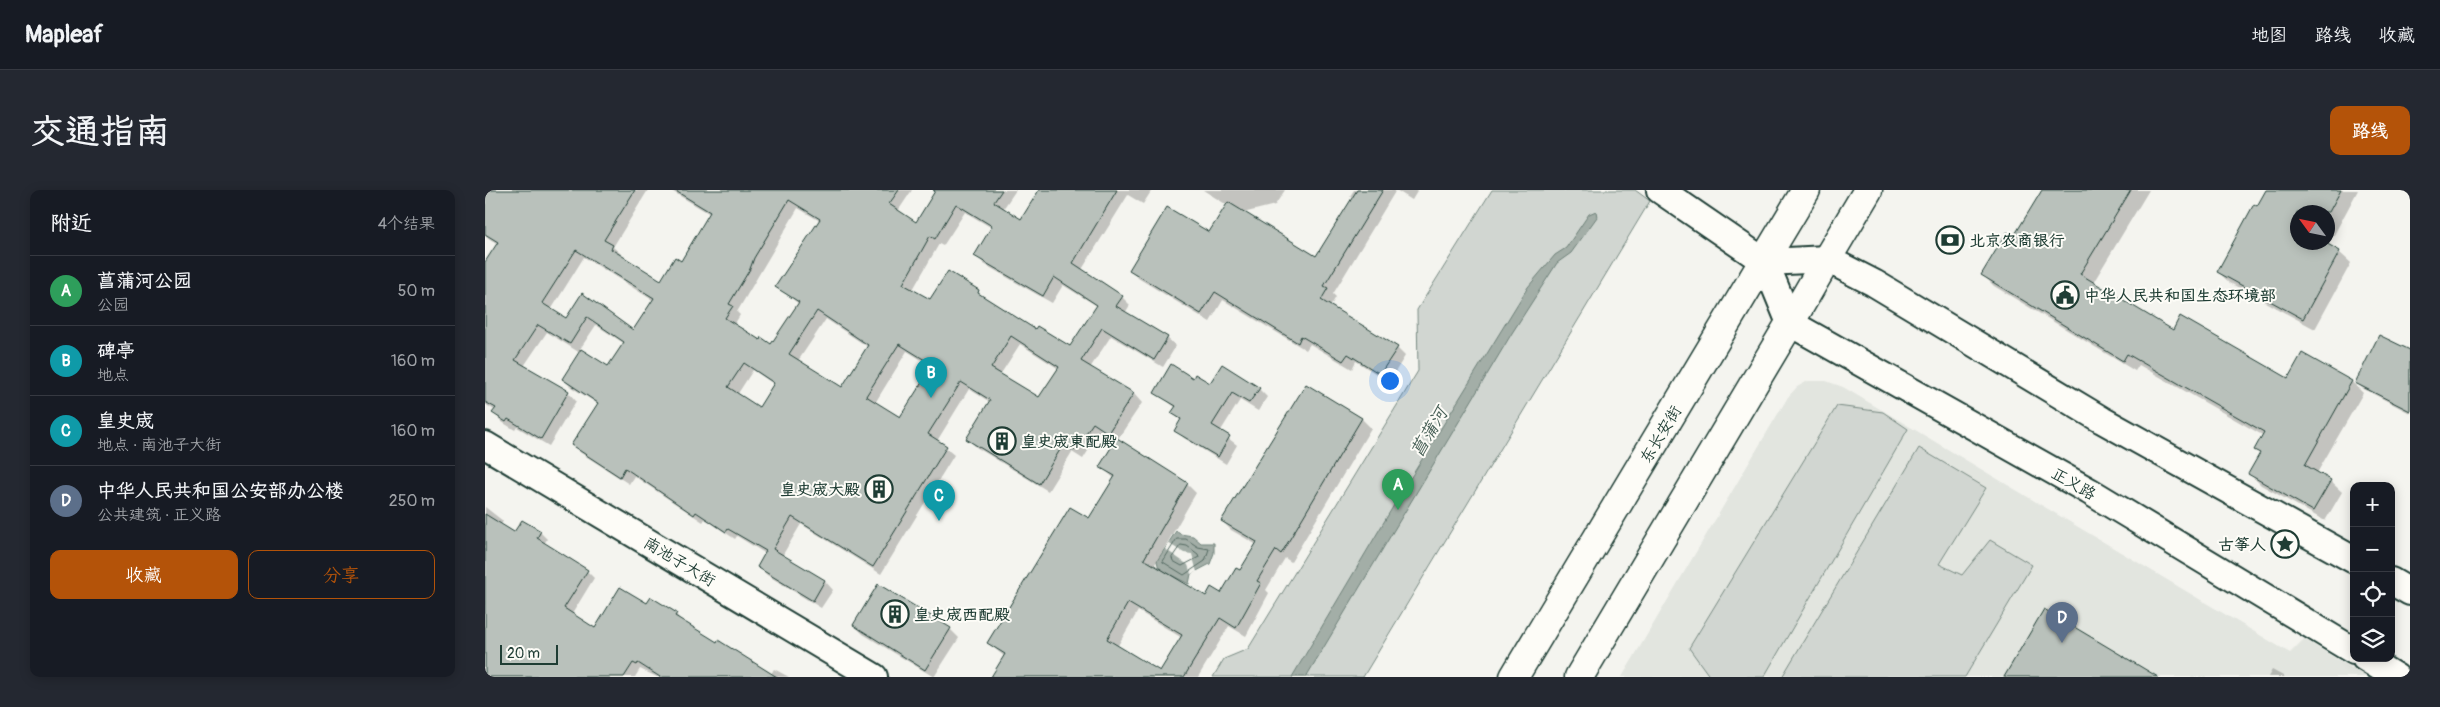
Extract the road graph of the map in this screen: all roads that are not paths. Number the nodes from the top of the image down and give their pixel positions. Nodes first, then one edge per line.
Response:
1 (1660, 190) edge
2 (1806, 190) edge
3 (1868, 190) edge
4 (1827, 258) junction
5 (1765, 262) junction
6 (1790, 323) junction
7 (485, 445) edge
8 (2350, 558) edge
9 (2395, 583) edge
10 (2410, 592) edge
11 (2350, 650) edge
12 (2372, 662) edge
13 (874, 677) edge
14 (1514, 677) edge
15 (1579, 677) edge
16 (2396, 677) edge

1 - 5 street
2 - 5 main road, 东长安街
3 - 4 main road
4 - 5 street
4 - 6 main road
4 - 8 street
5 - 6 street
5 - 14 main road, 东长安街
6 - 11 street, 正义路
6 - 15 main road
7 - 13 street, 南池子大街
9 - 10 street
12 - 16 street

